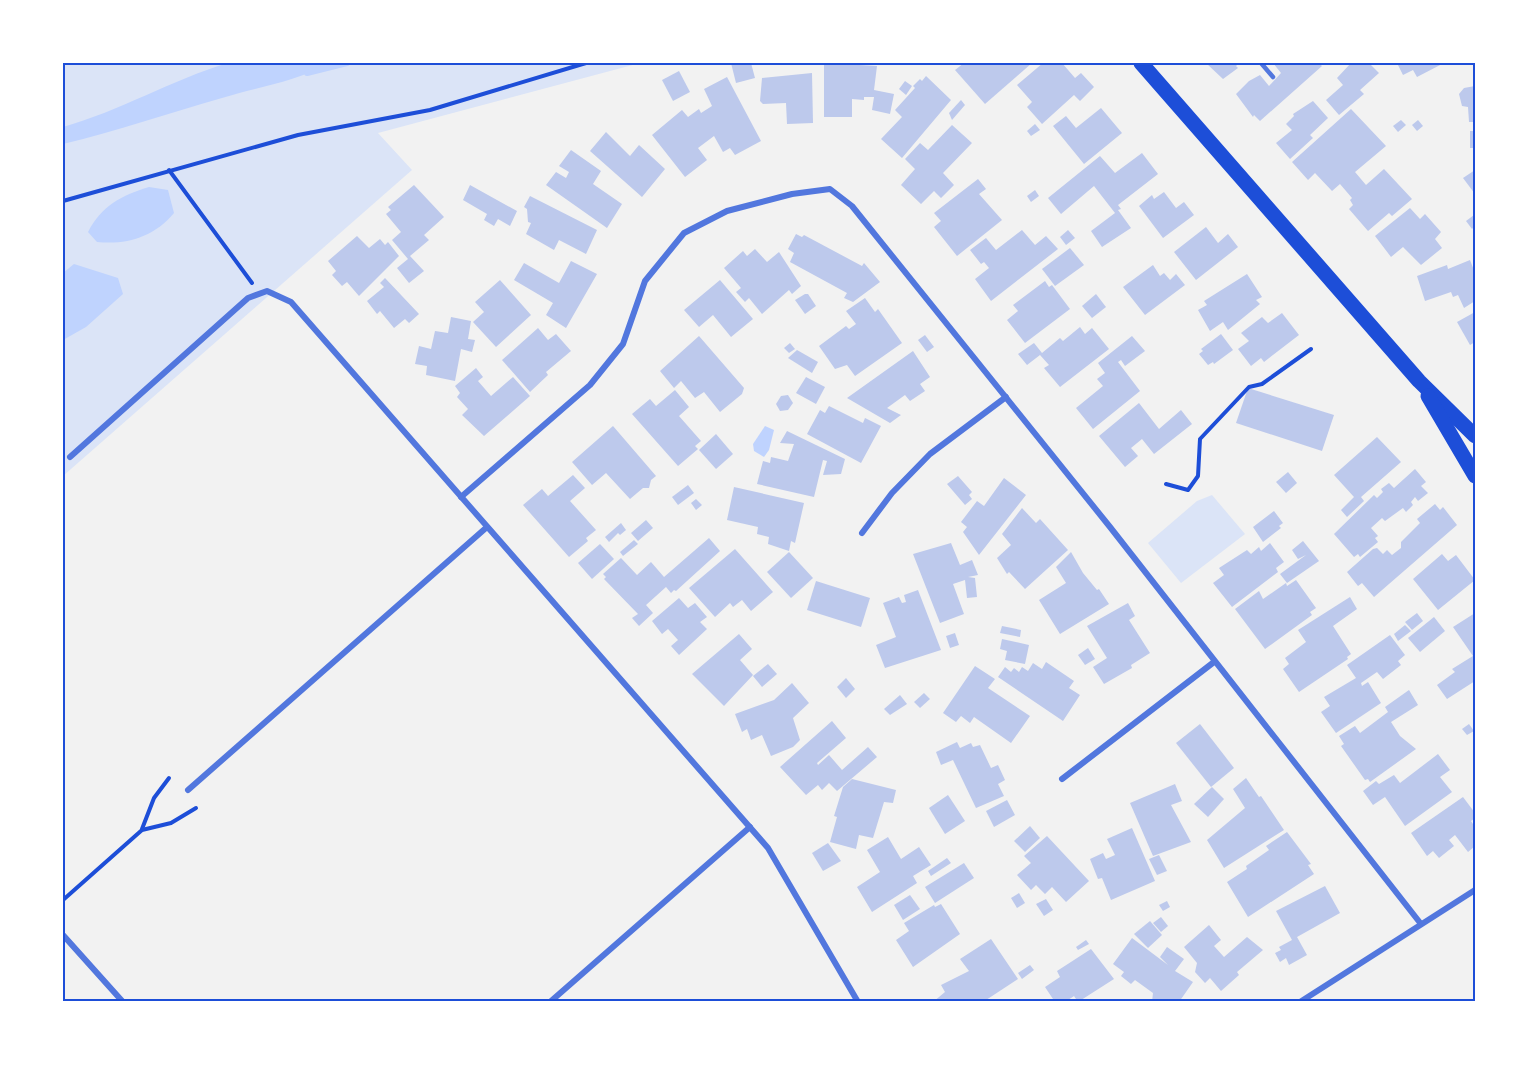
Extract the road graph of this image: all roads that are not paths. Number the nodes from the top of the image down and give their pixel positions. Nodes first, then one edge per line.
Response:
1 (1141, 63) edge
2 (1261, 63) edge
3 (1273, 77) dead end
4 (1419, 381) junction
5 (1006, 397) junction
6 (1475, 436) edge
7 (70, 457) dead end
8 (1475, 476) edge
9 (461, 497) junction
10 (487, 527) junction
11 (862, 533) dead end
12 (1214, 662) junction
13 (1062, 779) dead end
14 (188, 790) dead end
15 (750, 827) junction
16 (1475, 890) edge
17 (1421, 924) junction
18 (63, 934) edge
19 (123, 1002) edge
20 (550, 1002) edge
21 (858, 1002) edge
22 (1300, 1002) edge

1 - 4 main road
2 - 3 lane
4 - 6 main road
4 - 8 main road
5 - 9 street
5 - 11 street
5 - 12 street
7 - 9 street
9 - 10 street
10 - 14 street
10 - 15 street
12 - 13 street
12 - 17 street
15 - 20 street
15 - 21 street
16 - 17 street
17 - 22 street
18 - 19 street

